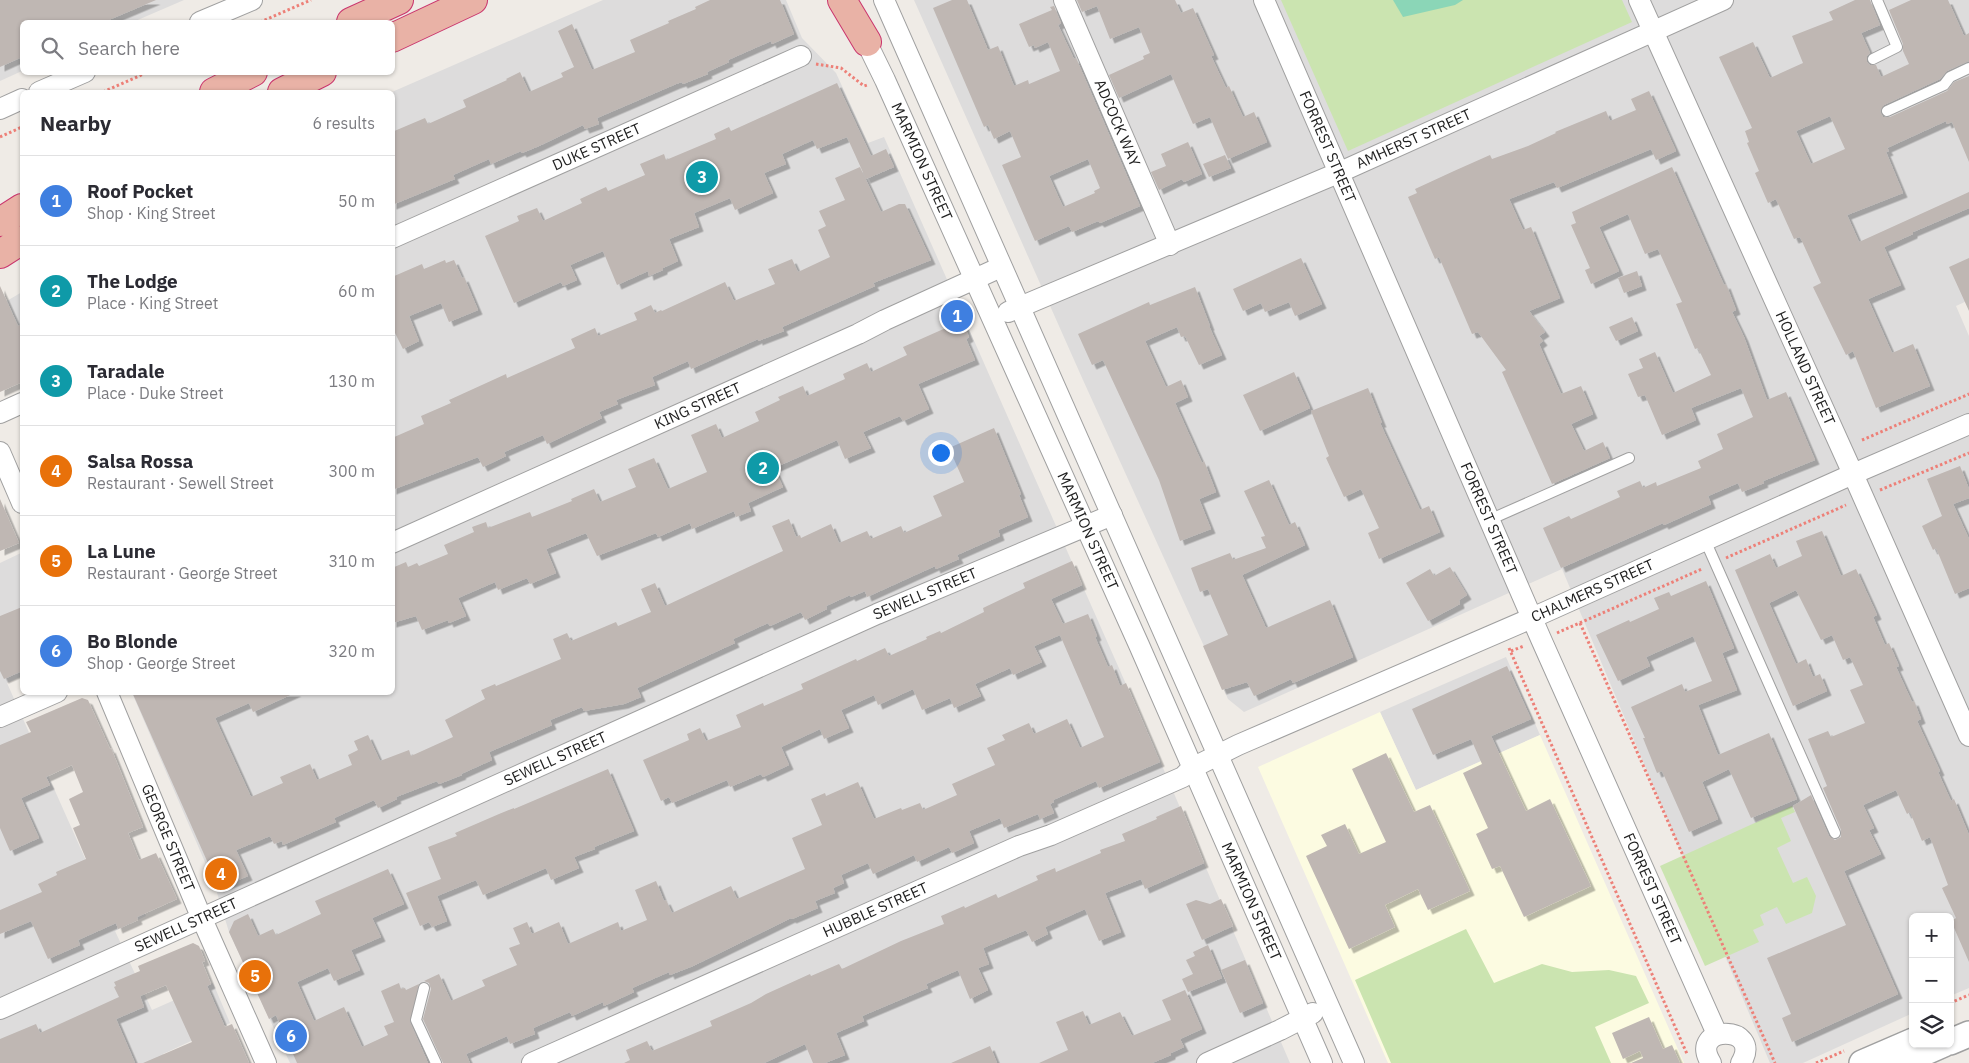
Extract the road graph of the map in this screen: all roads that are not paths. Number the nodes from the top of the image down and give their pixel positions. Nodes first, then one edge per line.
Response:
1 (252, 0) edge
2 (398, 0) edge
3 (473, 0) edge
4 (842, 0) edge
5 (847, 0) edge
6 (884, 0) edge
7 (1064, 0) edge
8 (1264, 0) edge
9 (1639, 0) edge
10 (1723, 0) edge
11 (1877, 0) edge
12 (205, 20) edge
13 (355, 20) edge
14 (1654, 31) junction
15 (395, 37) edge
16 (867, 42) junction
17 (801, 56) dead end
18 (1873, 59) dead end
19 (1969, 68) edge
20 (78, 75) edge
21 (247, 75) edge
22 (316, 75) edge
23 (44, 90) edge
24 (218, 90) edge
25 (286, 90) edge
26 (20, 101) edge
27 (0, 109) edge
28 (1887, 111) dead end
29 (1338, 173) junction
30 (20, 209) edge
31 (0, 222) edge
32 (395, 237) edge
33 (20, 241) edge
34 (1170, 245) junction
35 (0, 254) edge
36 (1001, 267) junction
37 (974, 279) junction
38 (1019, 308) junction
39 (993, 319) junction
40 (20, 404) edge
41 (0, 413) edge
42 (1969, 424) edge
43 (0, 452) edge
44 (1629, 458) dead end
45 (1853, 474) junction
46 (20, 498) edge
47 (1112, 515) junction
48 (1489, 520) junction
49 (1085, 527) junction
50 (1705, 540) junction
51 (395, 542) edge
52 (1532, 618) junction
53 (50, 695) edge
54 (107, 695) edge
55 (0, 717) edge
56 (1969, 736) edge
57 (1218, 756) junction
58 (1192, 768) junction
59 (1835, 833) dead end
60 (202, 919) junction
61 (424, 988) dead end
62 (1328, 1006) junction
63 (0, 1008) edge
64 (1302, 1017) junction
65 (1969, 1017) edge
66 (1954, 1023) edge
67 (1717, 1034) junction
68 (1969, 1034) edge
69 (1954, 1040) edge
70 (1909, 1043) edge
71 (1935, 1048) edge
72 (266, 1063) edge
73 (436, 1063) edge
74 (532, 1063) edge
75 (1207, 1063) edge
76 (1322, 1063) edge
77 (1354, 1063) edge
78 (1711, 1063) edge
79 (1741, 1063) edge
80 (1862, 1063) edge
81 (1901, 1063) edge

1 - 12 street
2 - 13 highway
3 - 15 highway
4 - 16 highway
5 - 16 street, MARMION STREET
6 - 36 street, MARMION STREET
7 - 34 street, ADCOCK WAY
8 - 29 street, FORREST STREET
9 - 14 street, HOLLAND STREET
10 - 14 street, AMHERST STREET
11 - 18 lane
14 - 29 street, AMHERST STREET
14 - 45 street, HOLLAND STREET
16 - 37 street, MARMION STREET
17 - 32 street, DUKE STREET
19 - 28 lane
20 - 23 street
21 - 24 highway
22 - 25 highway
26 - 27 street
29 - 34 street, AMHERST STREET
29 - 48 street, FORREST STREET
30 - 31 highway
33 - 35 highway
34 - 38 street, AMHERST STREET
36 - 37 street, KING STREET
36 - 38 street, MARMION STREET
37 - 39 street, MARMION STREET
37 - 51 street, KING STREET
38 - 39 street, AMHERST STREET
38 - 47 street, MARMION STREET
39 - 49 street, MARMION STREET
40 - 41 street
42 - 45 street, CHALMERS STREET
43 - 46 street
44 - 48 lane
45 - 50 street, CHALMERS STREET
45 - 56 street, HOLLAND STREET
47 - 49 street, SEWELL STREET
47 - 57 street, MARMION STREET
48 - 52 street, FORREST STREET
49 - 58 street, MARMION STREET
49 - 60 street, SEWELL STREET
50 - 52 street, CHALMERS STREET
50 - 59 lane
52 - 57 street, CHALMERS STREET
52 - 67 street, FORREST STREET
53 - 55 street
54 - 60 street, GEORGE STREET
57 - 58 street, HUBBLE STREET
57 - 62 street, MARMION STREET
58 - 64 street, MARMION STREET
58 - 74 street, HUBBLE STREET
60 - 63 street, SEWELL STREET
60 - 72 street, GEORGE STREET
61 - 73 lane
62 - 64 street
62 - 77 street, MARMION STREET
64 - 75 street
64 - 76 street, MARMION STREET
65 - 66 street
67 - 78 street
67 - 79 street
68 - 69 street
70 - 80 street
71 - 81 street

